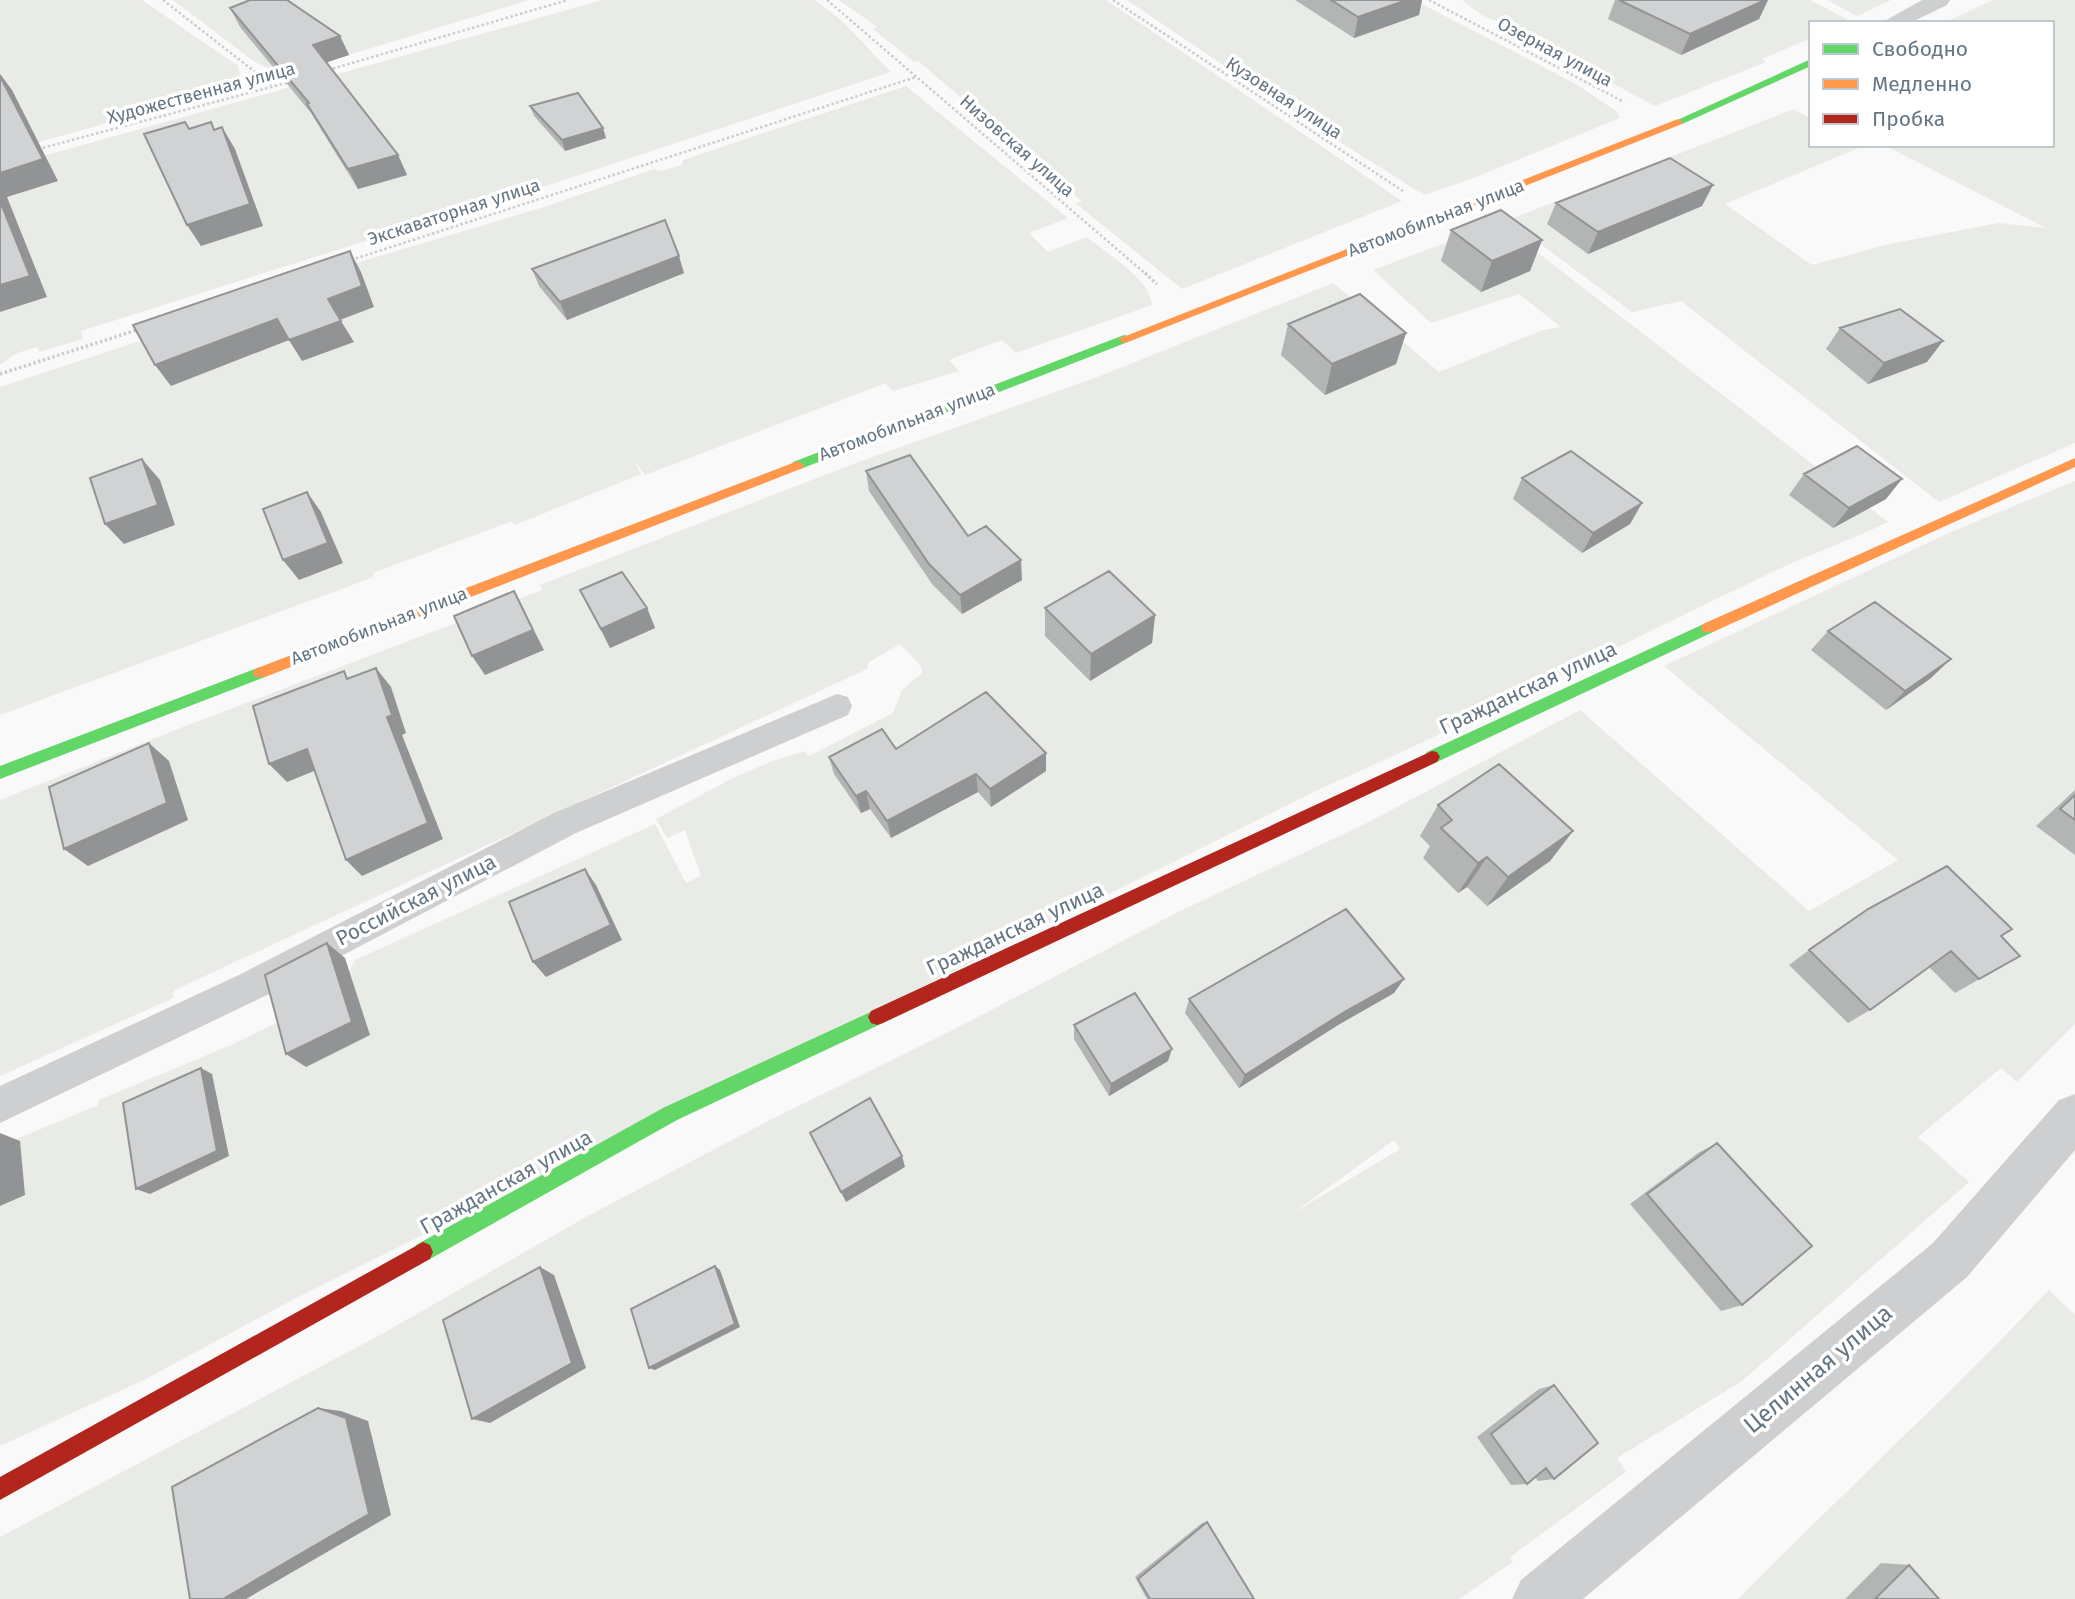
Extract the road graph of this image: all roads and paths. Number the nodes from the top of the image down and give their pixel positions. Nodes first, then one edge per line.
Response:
1 (163, 0) edge
2 (568, 0) edge
3 (827, 0) edge
4 (1113, 0) edge
5 (1429, 0) edge
6 (1939, 0) edge
7 (1896, 21) edge
8 (1809, 63) edge
9 (327, 71) edge
10 (916, 77) junction
11 (301, 79) edge
12 (274, 86) junction
13 (1669, 127) junction
14 (26, 153) edge
15 (1442, 216) junction
16 (345, 262) edge
17 (1189, 312) junction
18 (146, 327) edge
19 (0, 374) edge
20 (2075, 462) edge
21 (837, 706) dead end
22 (0, 773) edge
23 (0, 1105) edge
24 (2075, 1116) edge
25 (0, 1489) edge
26 (1540, 1599) edge

1 - 12 path
2 - 9 path, Художественная улица
3 - 10 path, Низовская улица
4 - 15 path, Кузовная улица
5 - 13 path, Озерная улица
6 - 7 street
8 - 13 street, Автомобильная улица
10 - 16 path, Экскаваторная улица
10 - 17 path, Низовская улица
11 - 12 path, Художественная улица
12 - 14 path, Художественная улица
13 - 15 street, Автомобильная улица
15 - 17 street, Автомобильная улица
17 - 22 street, Автомобильная улица
18 - 19 path
20 - 25 street, Гражданская улица
21 - 23 lane, Российская улица
24 - 26 street, Целинная улица

